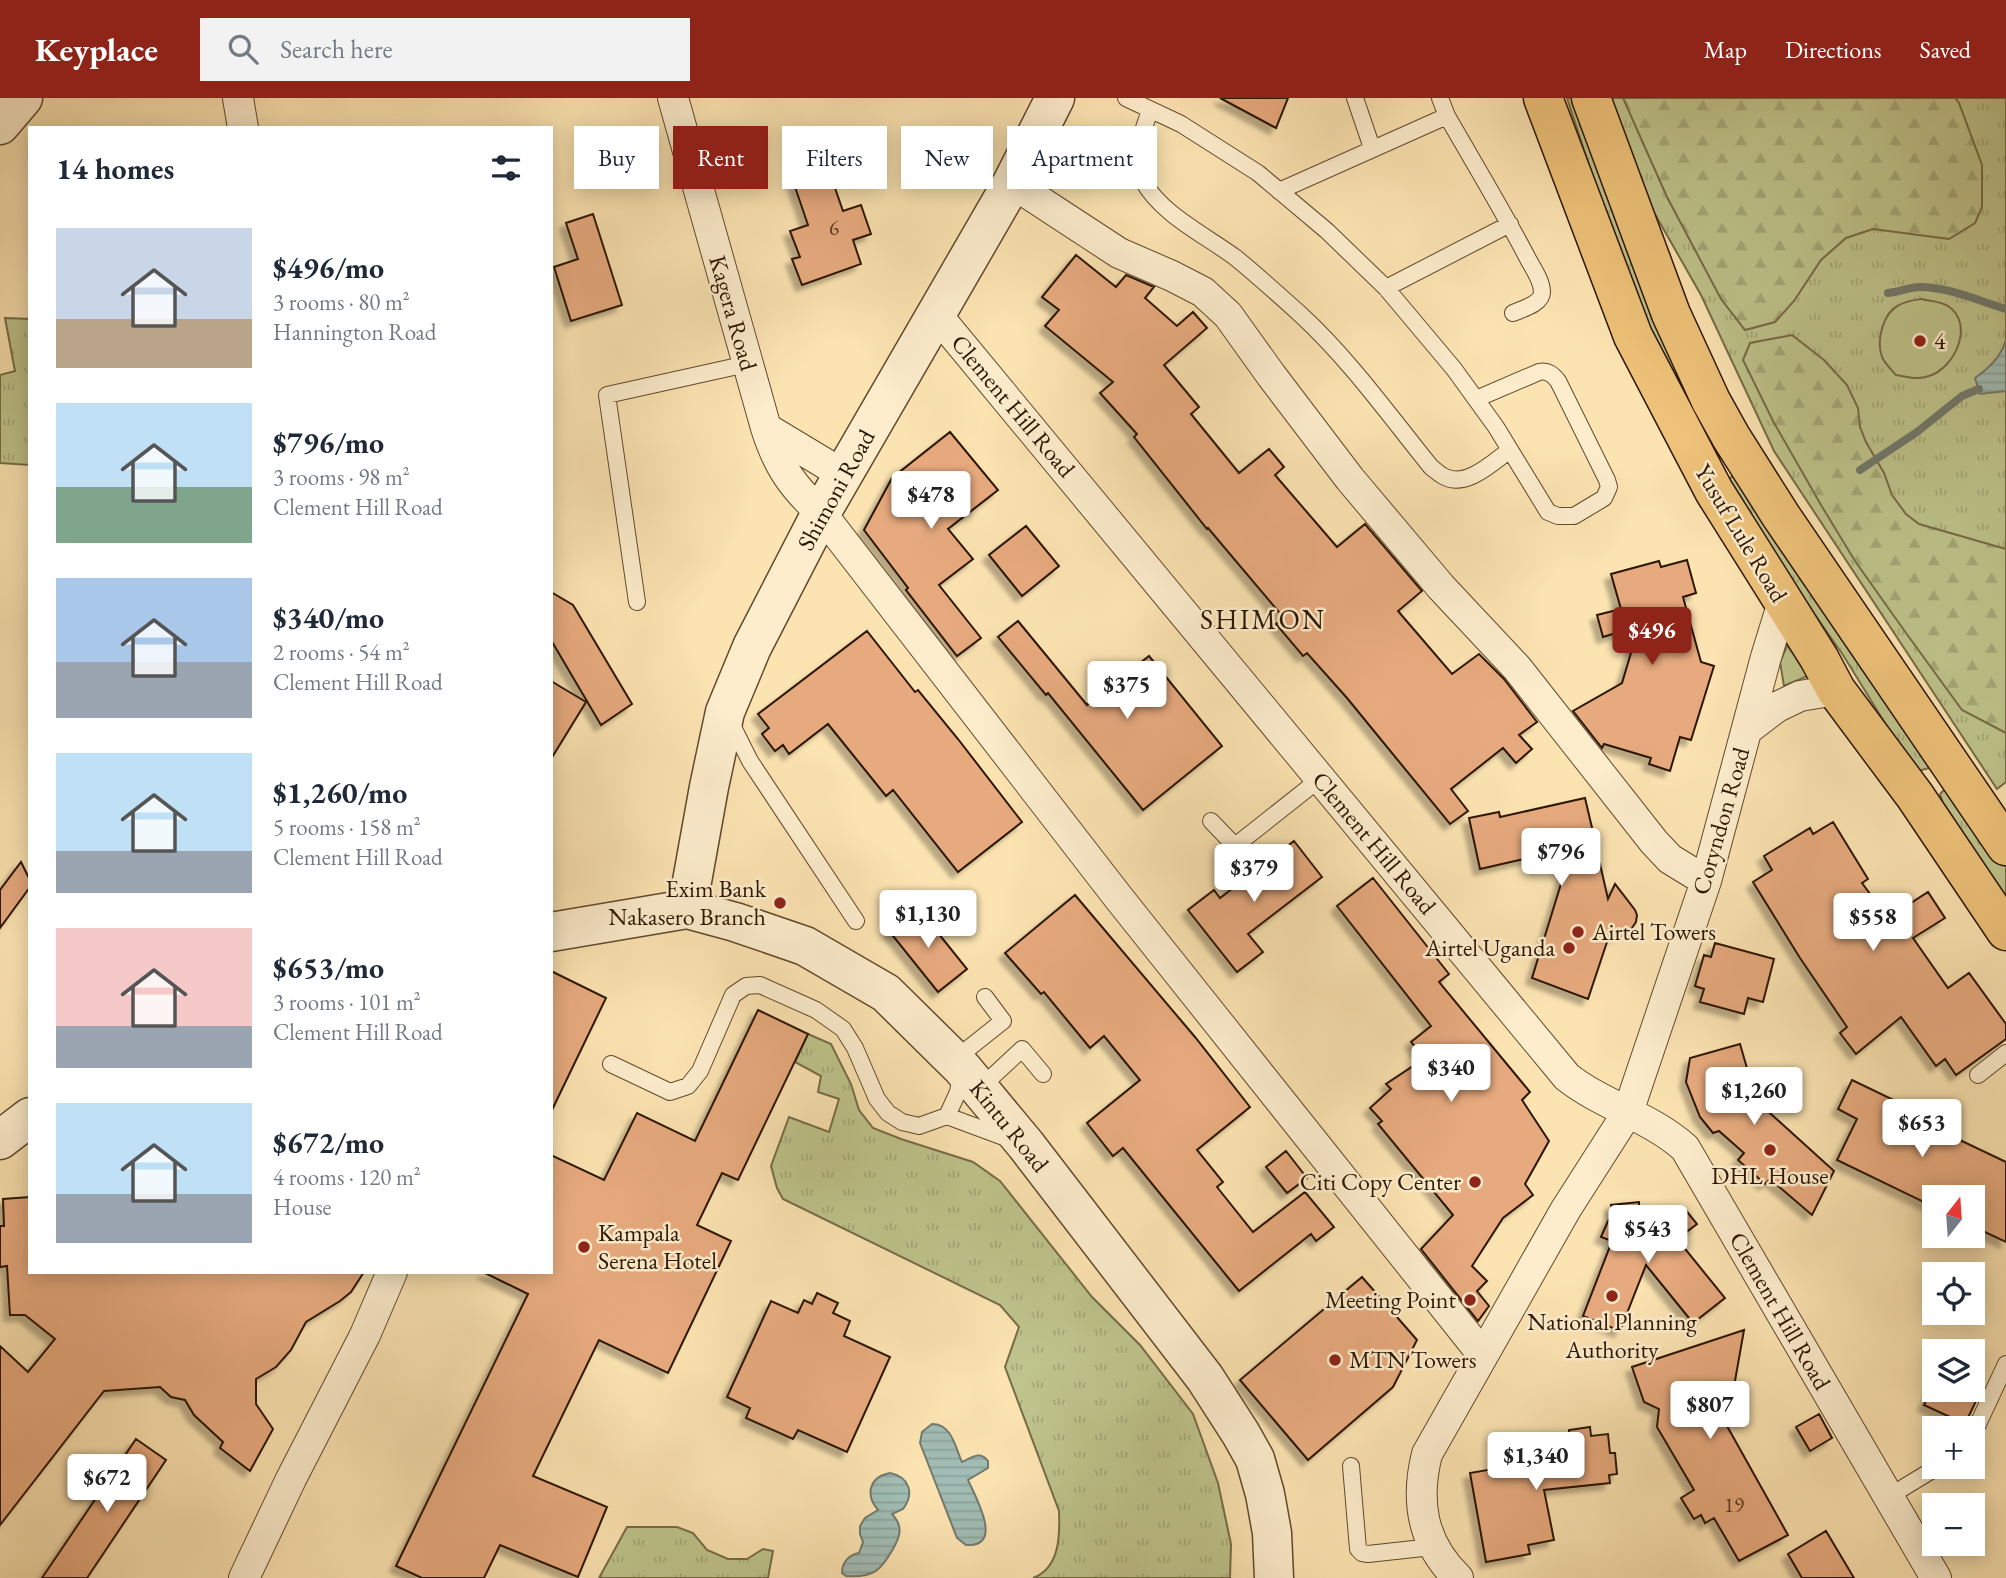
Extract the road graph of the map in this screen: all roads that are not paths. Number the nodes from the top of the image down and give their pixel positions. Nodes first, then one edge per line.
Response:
1 (238, 98) edge
2 (673, 98) edge
3 (1055, 98) edge
4 (1126, 98) edge
5 (1355, 98) edge
6 (1440, 98) edge
7 (1543, 98) edge
8 (1591, 98) edge
9 (1150, 110) junction
10 (1447, 116) junction
11 (243, 126) edge
12 (1041, 126) edge
13 (1372, 148) junction
14 (1009, 189) edge
15 (1021, 189) edge
16 (1279, 191) junction
17 (1510, 224) junction
18 (1386, 288) junction
19 (1513, 313) dead end
20 (936, 314) junction
21 (747, 363) junction
22 (1476, 399) junction
23 (765, 428) junction
24 (1731, 436) junction
25 (1510, 450) junction
26 (1693, 454) junction
27 (844, 475) junction
28 (821, 513) junction
29 (637, 602) dead end
30 (1783, 602) junction
31 (1836, 690) junction
32 (725, 712) junction
33 (1748, 729) junction
34 (1951, 766) junction
35 (1321, 778) junction
36 (1915, 796) junction
37 (1211, 821) dead end
38 (2006, 846) edge
39 (1706, 881) junction
40 (687, 909) junction
41 (856, 921) dead end
42 (2006, 931) edge
43 (553, 932) edge
44 (985, 997) dead end
45 (2006, 1053) edge
46 (611, 1064) dead end
47 (965, 1073) junction
48 (1043, 1074) dead end
49 (1978, 1075) dead end
50 (1628, 1112) junction
51 (947, 1116) junction
52 (28, 1119) edge
53 (0, 1140) edge
54 (1026, 1145) junction
55 (391, 1274) edge
56 (1483, 1355) junction
57 (2006, 1364) edge
58 (1982, 1416) edge
59 (1351, 1466) dead end
60 (1922, 1476) edge
61 (1888, 1497) junction
62 (1432, 1547) junction
63 (244, 1578) edge
64 (1274, 1578) edge
65 (1458, 1578) edge
66 (1936, 1578) edge

1 - 11 street
2 - 21 street, Kagera Road
3 - 12 street, Shimoni Road
4 - 9 lane
5 - 13 lane
6 - 10 lane
7 - 26 main road, Yusuf Lule Road
8 - 24 main road, Yusuf Lule Road
9 - 16 lane
9 - 25 lane
10 - 13 lane
10 - 17 lane
13 - 16 lane
14 - 20 street, Shimoni Road
15 - 39 street
16 - 18 lane
17 - 18 lane
17 - 19 lane
18 - 22 lane
20 - 27 street, Shimoni Road
20 - 35 street, Clement Hill Road
21 - 23 street, Kagera Road
21 - 29 lane
22 - 25 lane
22 - 25 lane
23 - 27 street
23 - 28 street, Kagera Road
24 - 26 main road
24 - 34 main road, Yusuf Lule Road
26 - 30 main road, Yusuf Lule Road
27 - 28 street, Shimoni Road
28 - 32 street, Shimoni Road
28 - 56 street, Kagera Road
30 - 31 main road, Yusuf Lule Road
30 - 33 street, Coryndon Road
31 - 33 street
31 - 36 main road, Yusuf Lule Road
32 - 40 street, Shimoni Road
32 - 41 lane
33 - 39 street, Coryndon Road
34 - 36 main road
34 - 38 main road, Yusuf Lule Road
35 - 37 lane
35 - 50 street, Clement Hill Road
36 - 42 main road, Yusuf Lule Road
39 - 50 street, Coryndon Road
40 - 43 street, Kintu Road
40 - 47 street, Kintu Road
44 - 47 lane
45 - 49 lane
46 - 51 lane
47 - 48 lane
47 - 51 lane
47 - 54 street, Kintu Road
50 - 56 street, Coryndon Road
50 - 61 street, Clement Hill Road
51 - 54 lane
52 - 53 street
54 - 64 street, Kintu Road
55 - 63 street
56 - 62 street, Coryndon Road
57 - 58 lane
59 - 62 lane
60 - 61 lane
61 - 66 street, Clement Hill Road
62 - 65 street

